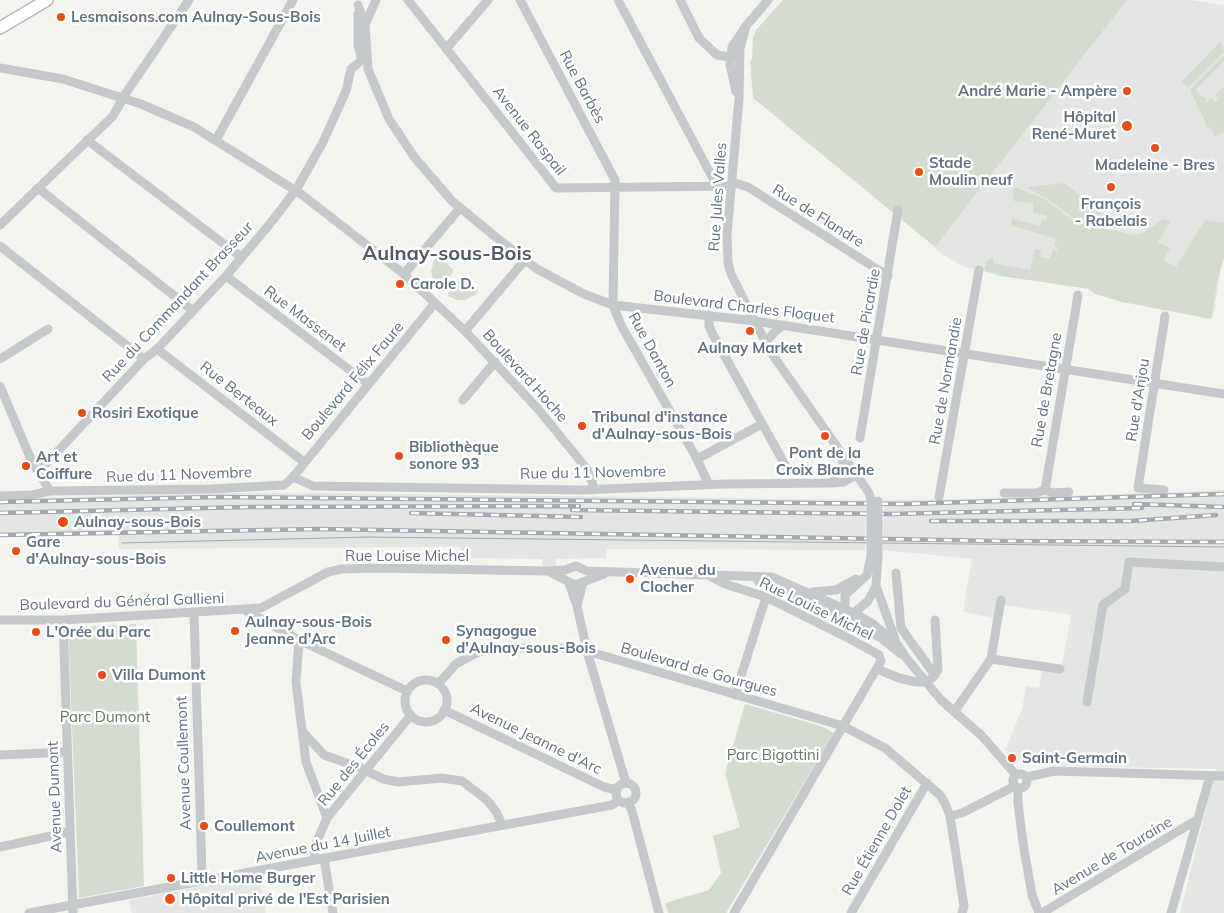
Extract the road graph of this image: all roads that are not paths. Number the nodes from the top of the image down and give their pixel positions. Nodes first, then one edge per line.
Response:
1 (47, 0) edge
2 (189, 0) edge
3 (293, 0) edge
4 (408, 0) edge
5 (488, 0) edge
6 (520, 0) edge
7 (618, 0) edge
8 (680, 0) edge
9 (768, 0) edge
10 (358, 3) edge
11 (374, 4) edge
12 (365, 25) junction
13 (746, 26) junction
14 (0, 28) edge
15 (446, 49) junction
16 (741, 58) junction
17 (730, 59) junction
18 (364, 62) junction
19 (0, 68) edge
20 (124, 97) junction
21 (739, 99) junction
22 (87, 140) junction
23 (216, 140) junction
24 (732, 184) junction
25 (717, 186) junction
26 (38, 188) junction
27 (614, 188) junction
28 (296, 190) junction
29 (460, 208) junction
30 (898, 210) dead end
31 (0, 225) edge
32 (0, 246) edge
33 (241, 257) junction
34 (525, 260) junction
35 (979, 270) dead end
36 (404, 274) junction
37 (226, 276) junction
38 (888, 276) junction
39 (1078, 295) dead end
40 (435, 303) junction
41 (613, 304) junction
42 (192, 310) junction
43 (710, 316) junction
44 (1166, 316) dead end
45 (755, 320) junction
46 (784, 326) junction
47 (48, 329) dead end
48 (465, 331) junction
49 (876, 339) junction
50 (768, 344) junction
51 (158, 349) junction
52 (966, 354) junction
53 (0, 359) edge
54 (144, 359) junction
55 (495, 362) junction
56 (1064, 370) junction
57 (1155, 383) junction
58 (368, 384) junction
59 (0, 386) edge
60 (1224, 394) edge
61 (464, 400) dead end
62 (762, 424) junction
63 (860, 438) dead end
64 (842, 456) junction
65 (697, 459) junction
66 (304, 462) junction
67 (789, 472) dead end
68 (858, 473) junction
69 (40, 474) junction
70 (294, 477) junction
71 (832, 483) junction
72 (709, 485) junction
73 (594, 490) junction
74 (1045, 490) junction
75 (1164, 490) dead end
76 (50, 491) junction
77 (1069, 492) dead end
78 (1004, 493) dead end
79 (0, 496) edge
80 (939, 497) dead end
81 (874, 556) junction
82 (1224, 567) edge
83 (870, 569) junction
84 (588, 571) junction
85 (613, 572) junction
86 (896, 573) dead end
87 (711, 575) junction
88 (566, 577) junction
89 (585, 581) junction
90 (876, 586) junction
91 (809, 592) junction
92 (766, 597) junction
93 (1001, 600) dead end
94 (577, 606) junction
95 (245, 610) junction
96 (194, 614) junction
97 (848, 614) junction
98 (0, 620) edge
99 (62, 620) junction
100 (935, 620) dead end
101 (299, 640) junction
102 (898, 644) junction
103 (587, 651) junction
104 (991, 658) junction
105 (907, 659) junction
106 (877, 669) junction
107 (1060, 669) dead end
108 (935, 675) junction
109 (926, 682) junction
110 (438, 684) junction
111 (407, 691) junction
112 (735, 695) junction
113 (1087, 702) dead end
114 (444, 710) junction
115 (954, 712) junction
116 (410, 715) junction
117 (843, 726) junction
118 (302, 731) junction
119 (67, 752) junction
120 (0, 755) edge
121 (367, 770) junction
122 (1016, 775) junction
123 (1210, 776) junction
124 (1224, 776) edge
125 (1027, 777) junction
126 (626, 783) junction
127 (928, 783) junction
128 (1016, 787) junction
129 (616, 790) junction
130 (623, 801) junction
131 (950, 816) junction
132 (327, 818) junction
133 (1195, 822) junction
134 (502, 825) junction
135 (69, 832) junction
136 (0, 847) edge
137 (324, 858) junction
138 (314, 860) junction
139 (200, 881) junction
140 (73, 909) edge
141 (29, 913) edge
142 (333, 913) edge
143 (658, 913) edge
144 (734, 913) edge
145 (851, 913) edge
146 (962, 913) edge
147 (1040, 913) edge
148 (1171, 913) edge

1 - 14 main road
2 - 20 street
3 - 23 street
4 - 15 street, Avenue Raspail
5 - 15 street
6 - 27 street, Rue Barbès
7 - 25 street
8 - 17 street
9 - 13 street
10 - 11 street
10 - 12 street, Boulevard Charles Floquet
10 - 18 street, Boulevard Charles Floquet
11 - 12 street
12 - 18 street, Boulevard Charles Floquet
13 - 16 street, Rue Jules Valles
13 - 17 street
15 - 27 street, Avenue Raspail
16 - 17 street
16 - 21 street, Rue Jules Valles
17 - 21 street, Rue Jules Valles
18 - 28 street, Rue du Commandant Brasseur
18 - 29 street, Boulevard Charles Floquet
19 - 20 street, Boulevard Hoche
20 - 22 street
20 - 23 street, Boulevard Hoche
21 - 24 street, Rue Jules Valles
22 - 26 street
22 - 33 street
23 - 28 street, Boulevard Hoche
24 - 25 street, Avenue Raspail
24 - 38 street, Rue de Flandre
24 - 45 street, Rue Jules Valles
25 - 27 street, Avenue Raspail
26 - 31 street
26 - 42 street
27 - 41 street, Rue Danton
28 - 33 street, Rue du Commandant Brasseur
28 - 36 street, Boulevard Hoche
29 - 34 street, Boulevard Charles Floquet
29 - 36 street
30 - 38 street, Rue de Picardie
32 - 54 street
33 - 37 street, Rue du Commandant Brasseur
34 - 41 street, Boulevard Charles Floquet
34 - 48 street
35 - 52 street, Rue de Normandie
36 - 40 street, Boulevard Hoche
37 - 42 street, Rue du Commandant Brasseur
37 - 58 street, Rue Massenet
38 - 49 street, Rue de Picardie
39 - 56 street, Rue de Bretagne
40 - 48 street, Boulevard Hoche
40 - 58 street, Boulevard Félix Faure
41 - 43 street, Boulevard Charles Floquet
41 - 65 street, Rue Danton
42 - 51 street, Rue du Commandant Brasseur
43 - 45 street, Boulevard Charles Floquet
43 - 62 street
44 - 57 street, Rue d'Anjou
45 - 46 street, Boulevard Charles Floquet
45 - 50 street, Rue Jules Valles
46 - 49 street, Boulevard Charles Floquet
46 - 50 street
47 - 53 street
48 - 55 street, Boulevard Hoche
49 - 52 street, Boulevard Charles Floquet
49 - 63 street, Rue de Picardie
50 - 64 street, Rue Jules Valles
50 - 68 street, Rue Jules Valles
51 - 54 street, Rue du Commandant Brasseur
51 - 66 street, Rue Berteaux
52 - 56 street, Boulevard Charles Floquet
52 - 80 street, Rue de Normandie
54 - 69 street, Rue du Commandant Brasseur
55 - 61 street
55 - 73 street, Boulevard Hoche
56 - 57 street, Boulevard Charles Floquet
56 - 74 street, Rue de Bretagne
57 - 60 street, Boulevard Charles Floquet
57 - 75 street, Rue d'Anjou
58 - 66 street, Boulevard Félix Faure
59 - 69 street
62 - 65 street
62 - 67 street
64 - 68 street, Rue Jules Valles
64 - 71 street
65 - 72 street, Rue Danton
66 - 70 street, Boulevard Félix Faure
68 - 71 street, Rue du 11 Novembre
68 - 81 street, Rue Jules Valles, bridge
69 - 76 street
70 - 73 street, Rue du 11 Novembre
70 - 76 street, Rue du 11 Novembre
71 - 72 street, Rue du 11 Novembre
72 - 73 street, Rue du 11 Novembre
74 - 77 street
74 - 78 street
76 - 79 street, Rue du 11 Novembre
81 - 83 street
81 - 90 street
82 - 113 street
83 - 91 street
83 - 97 street
84 - 85 street, Rue Louise Michel
84 - 88 street, Rue Louise Michel
84 - 89 street
85 - 87 street, Rue Louise Michel
85 - 89 street, Rue Louise Michel
86 - 108 street
87 - 91 street, Rue Louise Michel
87 - 92 street, Rue Louise Michel
87 - 97 street, Rue Louise Michel
88 - 89 street, Rue Louise Michel
88 - 94 street
88 - 95 street, Rue Louise Michel
89 - 94 street
90 - 97 street
90 - 102 street
91 - 97 street, Rue Louise Michel
92 - 106 street, Rue Louise Michel
92 - 112 street
93 - 104 street
94 - 103 street
95 - 96 street, Boulevard du Général Gallieni
95 - 101 street
96 - 99 street, Boulevard du Général Gallieni
96 - 139 street, Avenue Coullemont
97 - 102 street, Rue Louise Michel
97 - 105 street, Rue Louise Michel
98 - 99 street, Boulevard du Général Gallieni
99 - 119 street, Avenue Dumont
100 - 108 street
101 - 111 street
101 - 118 street
102 - 105 street, Rue Louise Michel
103 - 110 street, Boulevard de Gourgues
103 - 112 street, Boulevard de Gourgues
103 - 126 street
104 - 107 street
104 - 115 street
105 - 109 street
106 - 109 street
106 - 117 street
108 - 109 street
109 - 115 street
110 - 111 street
110 - 114 street
111 - 116 street
112 - 117 street, Boulevard de Gourgues
114 - 116 street
114 - 129 street, Avenue Jeanne d'Arc
115 - 122 street
116 - 121 street, Rue des Écoles
117 - 127 street, Boulevard de Gourgues
117 - 144 street
118 - 121 street
118 - 132 street
119 - 120 street
119 - 135 street, Avenue Dumont
121 - 132 street, Rue des Écoles
121 - 134 street
122 - 125 street
122 - 128 street
123 - 124 street
123 - 125 street
123 - 133 street
125 - 128 street
126 - 129 street
126 - 130 street
127 - 131 street, Boulevard de Gourgues
127 - 145 street, Rue Étienne Dolet
128 - 131 street
128 - 147 street
129 - 130 street
130 - 134 street, Avenue du 14 Juillet
130 - 143 street
131 - 146 street, Boulevard de Gourgues
132 - 138 street, Rue des Écoles
133 - 147 street, Avenue de Touraine
133 - 148 street
134 - 137 street, Avenue du 14 Juillet
135 - 136 street
135 - 140 street, Avenue Dumont
137 - 138 street, Avenue du 14 Juillet
137 - 142 street
138 - 139 street, Avenue du 14 Juillet
139 - 140 street, Avenue du 14 Juillet
140 - 141 street, Avenue du 14 Juillet

